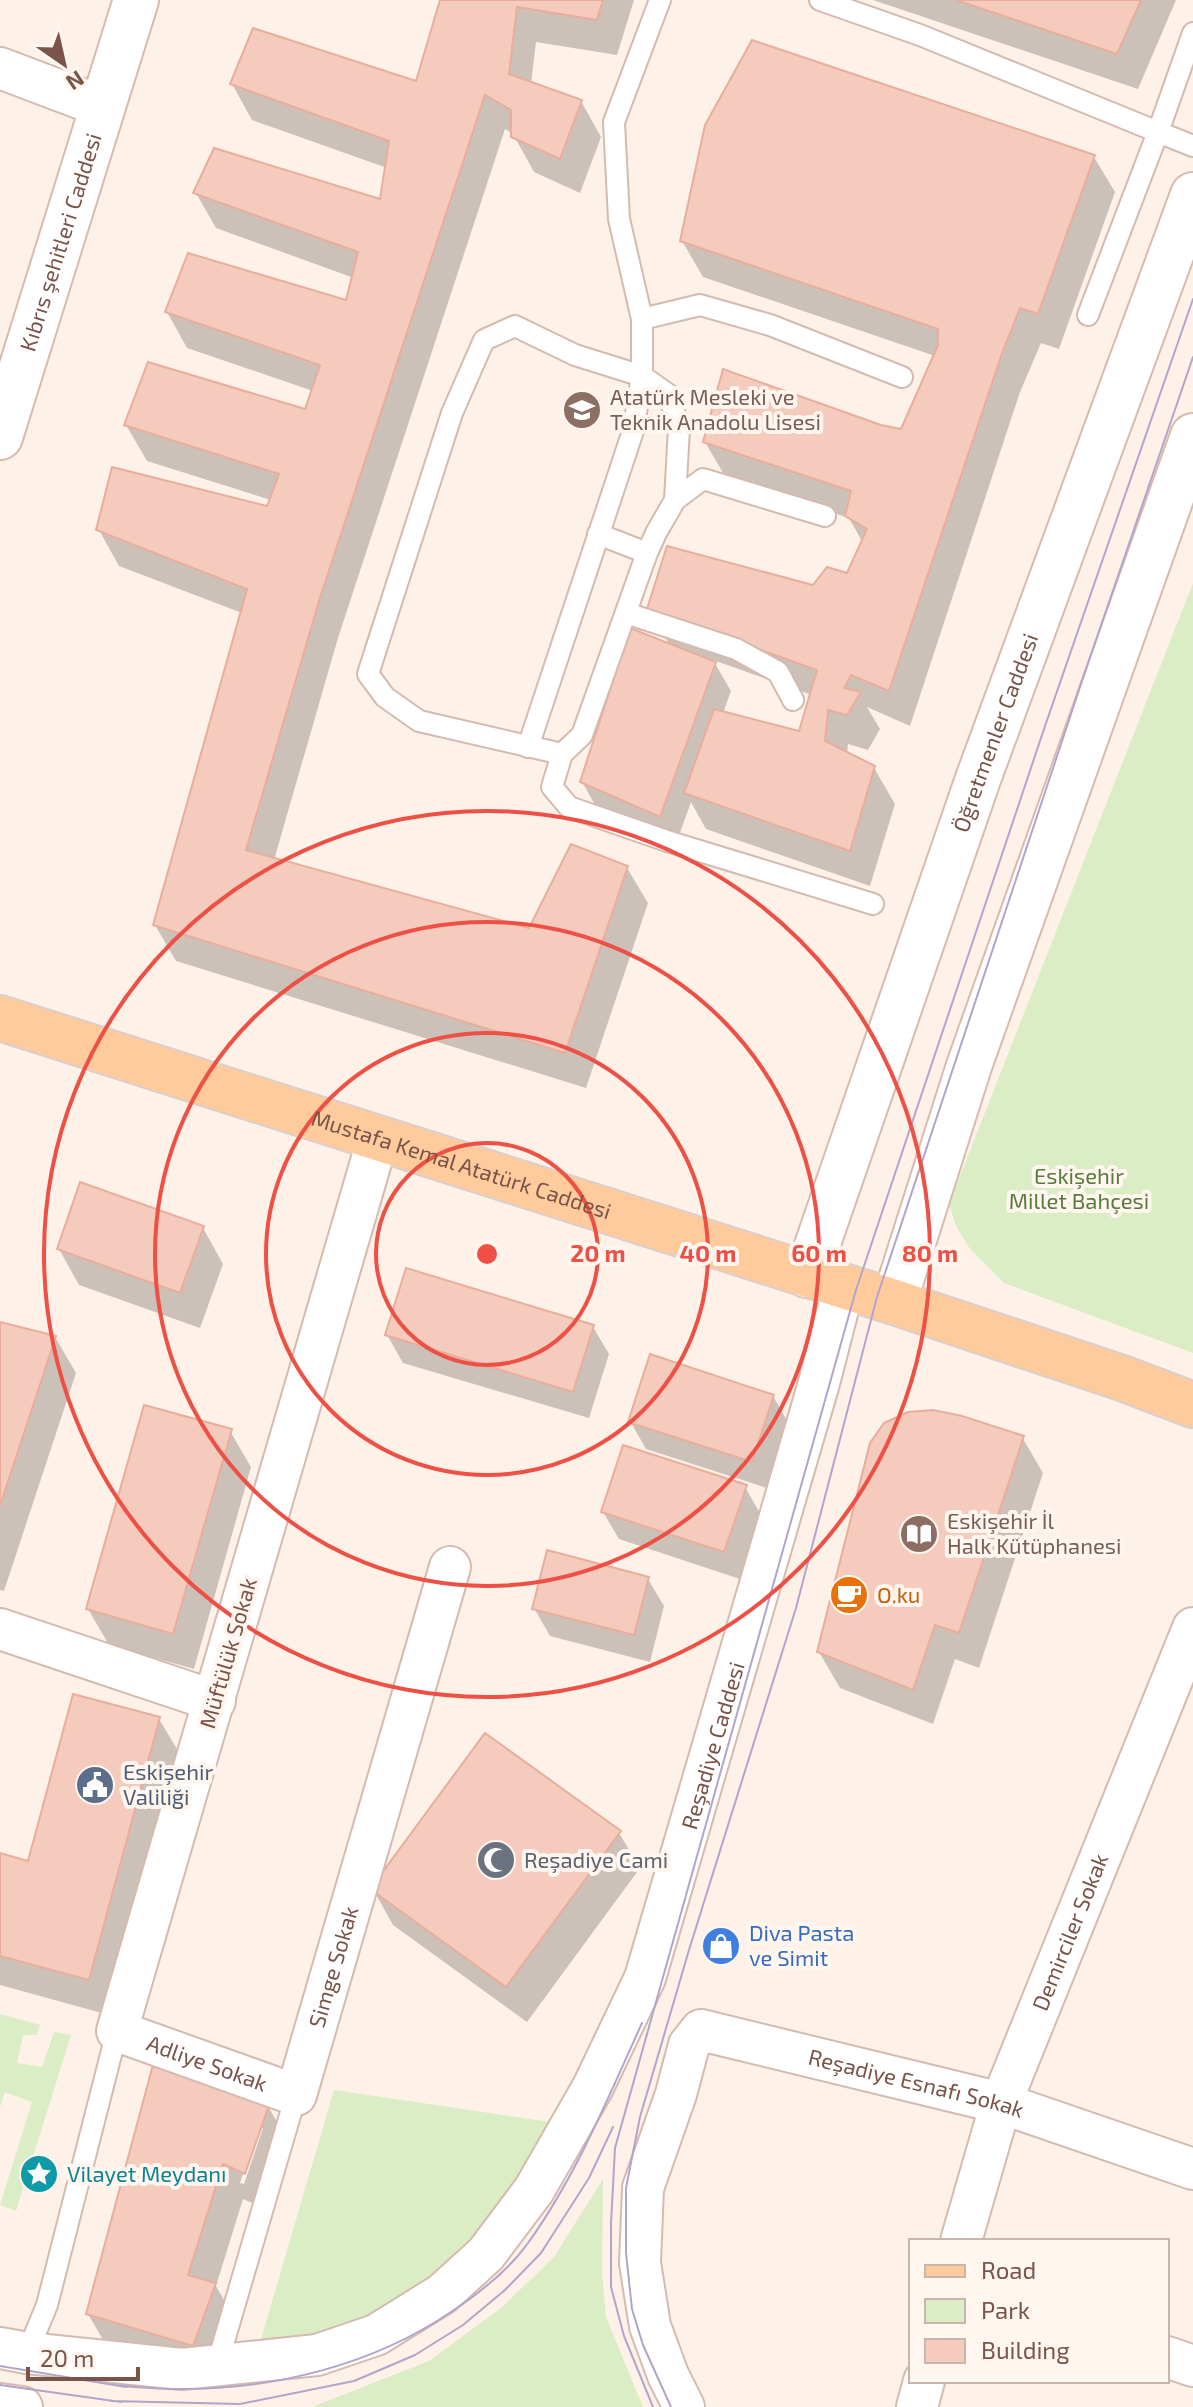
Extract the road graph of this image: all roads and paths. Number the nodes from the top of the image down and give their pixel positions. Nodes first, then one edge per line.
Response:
1 (136, 0) edge
2 (660, 0) edge
3 (820, 0) edge
4 (1193, 33) edge
5 (0, 68) edge
6 (103, 107) junction
7 (1158, 132) junction
8 (1193, 146) edge
9 (1193, 195) edge
10 (1088, 315) dead end
11 (642, 319) junction
12 (642, 376) junction
13 (902, 377) dead end
14 (1193, 436) edge
15 (0, 437) edge
16 (675, 500) junction
17 (825, 516) dead end
18 (598, 534) junction
19 (647, 553) junction
20 (626, 613) junction
21 (793, 700) dead end
22 (528, 747) junction
23 (562, 754) junction
24 (873, 904) dead end
25 (0, 1018) edge
26 (378, 1138) junction
27 (825, 1281) junction
28 (894, 1302) junction
29 (1193, 1405) edge
30 (450, 1567) dead end
31 (1193, 1628) edge
32 (0, 1629) edge
33 (215, 1701) junction
34 (117, 2031) junction
35 (296, 2095) junction
36 (1001, 2103) junction
37 (1193, 2169) edge
38 (962, 2239) edge
39 (14, 2351) edge
40 (1169, 2358) edge
41 (217, 2365) junction
42 (1193, 2366) edge
43 (923, 2383) edge
44 (0, 2404) edge
45 (22, 2407) edge
46 (684, 2407) edge
47 (917, 2407) edge

1 - 6 main road, Kıbrıs şehitleri Caddesi
2 - 11 lane
3 - 7 lane
4 - 7 lane
5 - 6 street
6 - 15 main road, Kıbrıs şehitleri Caddesi
7 - 8 lane
7 - 10 lane
9 - 27 main road, Öğretmenler Caddesi
11 - 12 lane
11 - 13 lane
12 - 16 lane
12 - 18 lane
12 - 22 lane
14 - 28 main road
16 - 17 lane
16 - 19 lane
18 - 19 lane
18 - 22 lane
19 - 20 lane
20 - 21 lane
20 - 23 lane
22 - 23 lane
23 - 24 lane
25 - 26 main road, Mustafa Kemal Atatürk Caddesi
26 - 27 main road, Mustafa Kemal Atatürk Caddesi
26 - 33 street, Müftülük Sokak
27 - 28 main road, Mustafa Kemal Atatürk Caddesi
27 - 41 street, Reşadiye Caddesi
28 - 29 main road, Mustafa Kemal Atatürk Caddesi
30 - 35 street, Simge Sokak
31 - 36 street, Demirciler Sokak
32 - 33 street
33 - 34 street, Müftülük Sokak
34 - 35 street, Adliye Sokak
34 - 39 lane, Müftülük Sokak
35 - 41 lane, Simge Sokak
36 - 37 street, Reşadiye Esnafı Sokak
36 - 38 street, Demirciler Sokak
36 - 46 street, Reşadiye Esnafı Sokak
39 - 41 street, Reşadiye Caddesi
40 - 42 street
43 - 47 street
44 - 45 street

